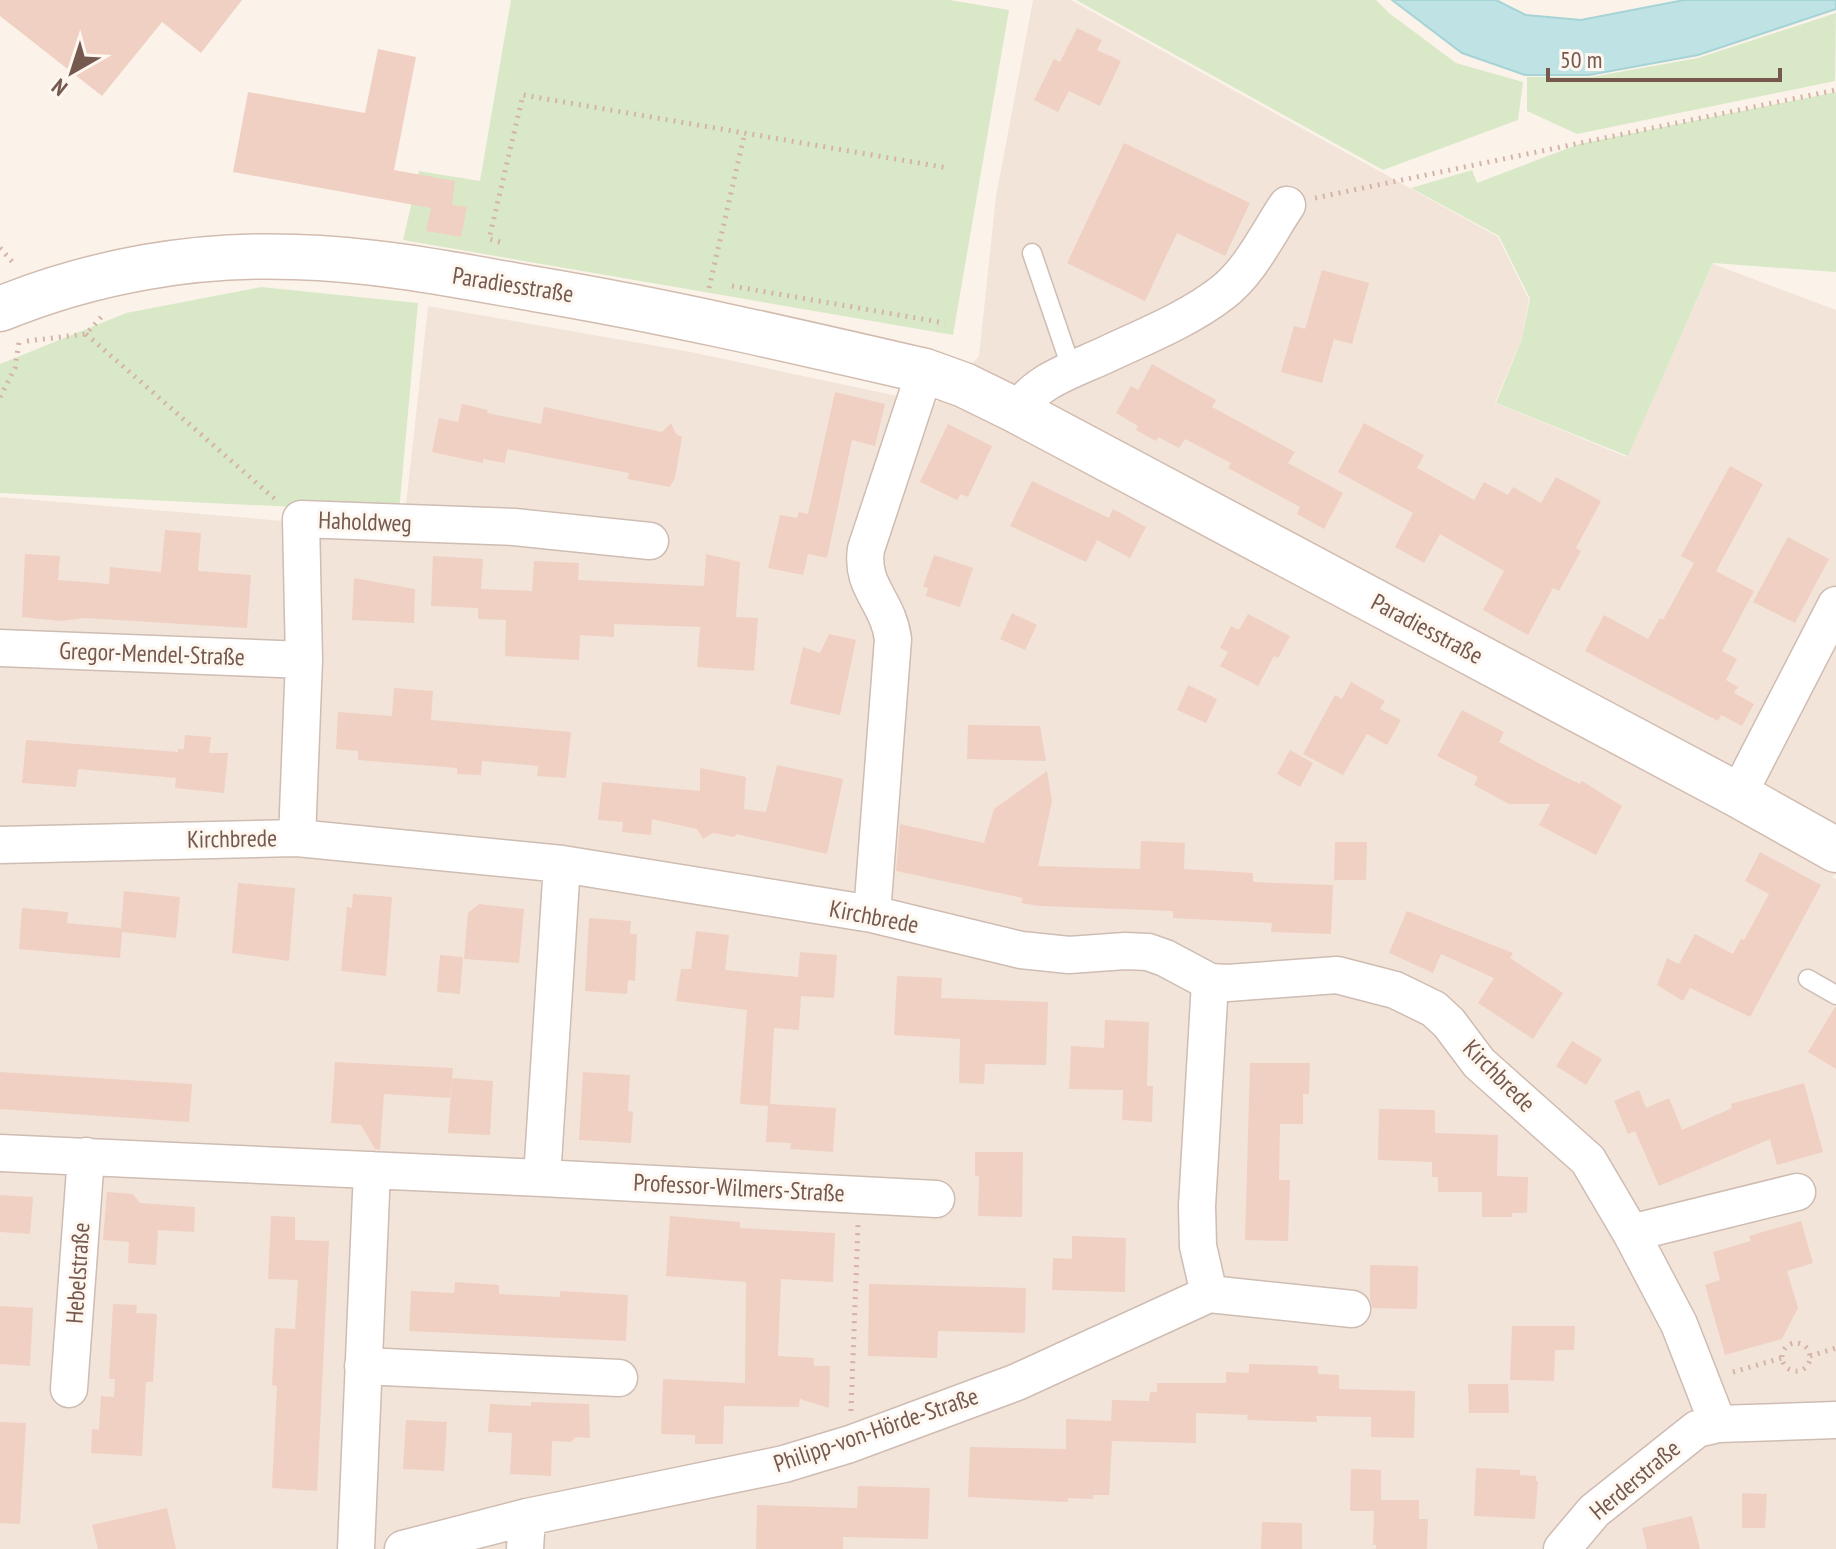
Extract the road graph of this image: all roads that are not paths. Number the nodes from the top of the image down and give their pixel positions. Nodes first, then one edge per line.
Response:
1 (1287, 205) road end
2 (1032, 253) dead end
3 (9, 318) edge
4 (1072, 370) junction
5 (925, 371) junction
6 (1017, 411) junction
7 (650, 541) dead end
8 (1836, 605) edge
9 (0, 648) edge
10 (304, 660) junction
11 (1738, 795) junction
12 (297, 838) junction
13 (0, 845) edge
14 (1836, 850) edge
15 (562, 864) junction
16 (872, 914) junction
17 (1808, 979) dead end
18 (1210, 982) junction
19 (1836, 995) edge
20 (0, 1153) edge
21 (86, 1156) junction
22 (372, 1170) junction
23 (542, 1178) junction
24 (1797, 1192) dead end
25 (936, 1199) dead end
26 (1631, 1233) junction
27 (1209, 1294) junction
28 (1352, 1309) dead end
29 (363, 1366) junction
30 (619, 1378) dead end
31 (69, 1389) dead end
32 (1836, 1420) edge
33 (1718, 1424) junction
34 (526, 1533) edge
35 (356, 1549) edge
36 (403, 1549) edge
37 (1562, 1549) edge

1 - 4 street
2 - 4 lane
3 - 5 main road, Paradiesstraße
4 - 6 street
5 - 6 main road, Paradiesstraße
5 - 16 street
6 - 11 main road, Paradiesstraße
7 - 10 street, Haholdweg
8 - 11 street
9 - 10 street, Gregor-Mendel-Straße
10 - 12 street, Haholdweg
11 - 14 main road, Paradiesstraße
12 - 13 street, Kirchbrede
12 - 15 street, Kirchbrede
15 - 16 street, Kirchbrede
15 - 23 street
16 - 18 street, Kirchbrede
17 - 19 lane
18 - 26 street, Kirchbrede
18 - 27 street
20 - 21 street, Professor-Wilmers-Straße
21 - 22 street, Professor-Wilmers-Straße
21 - 31 street, Hebelstraße
22 - 23 street, Professor-Wilmers-Straße
22 - 29 street
23 - 25 street, Professor-Wilmers-Straße
24 - 26 street
26 - 33 street, Kirchbrede
27 - 28 street
27 - 34 street, Philipp-von-Hörde-Straße
29 - 30 street
29 - 35 street
32 - 33 street
33 - 37 street, Herderstraße
34 - 36 street, Philipp-von-Hörde-Straße

